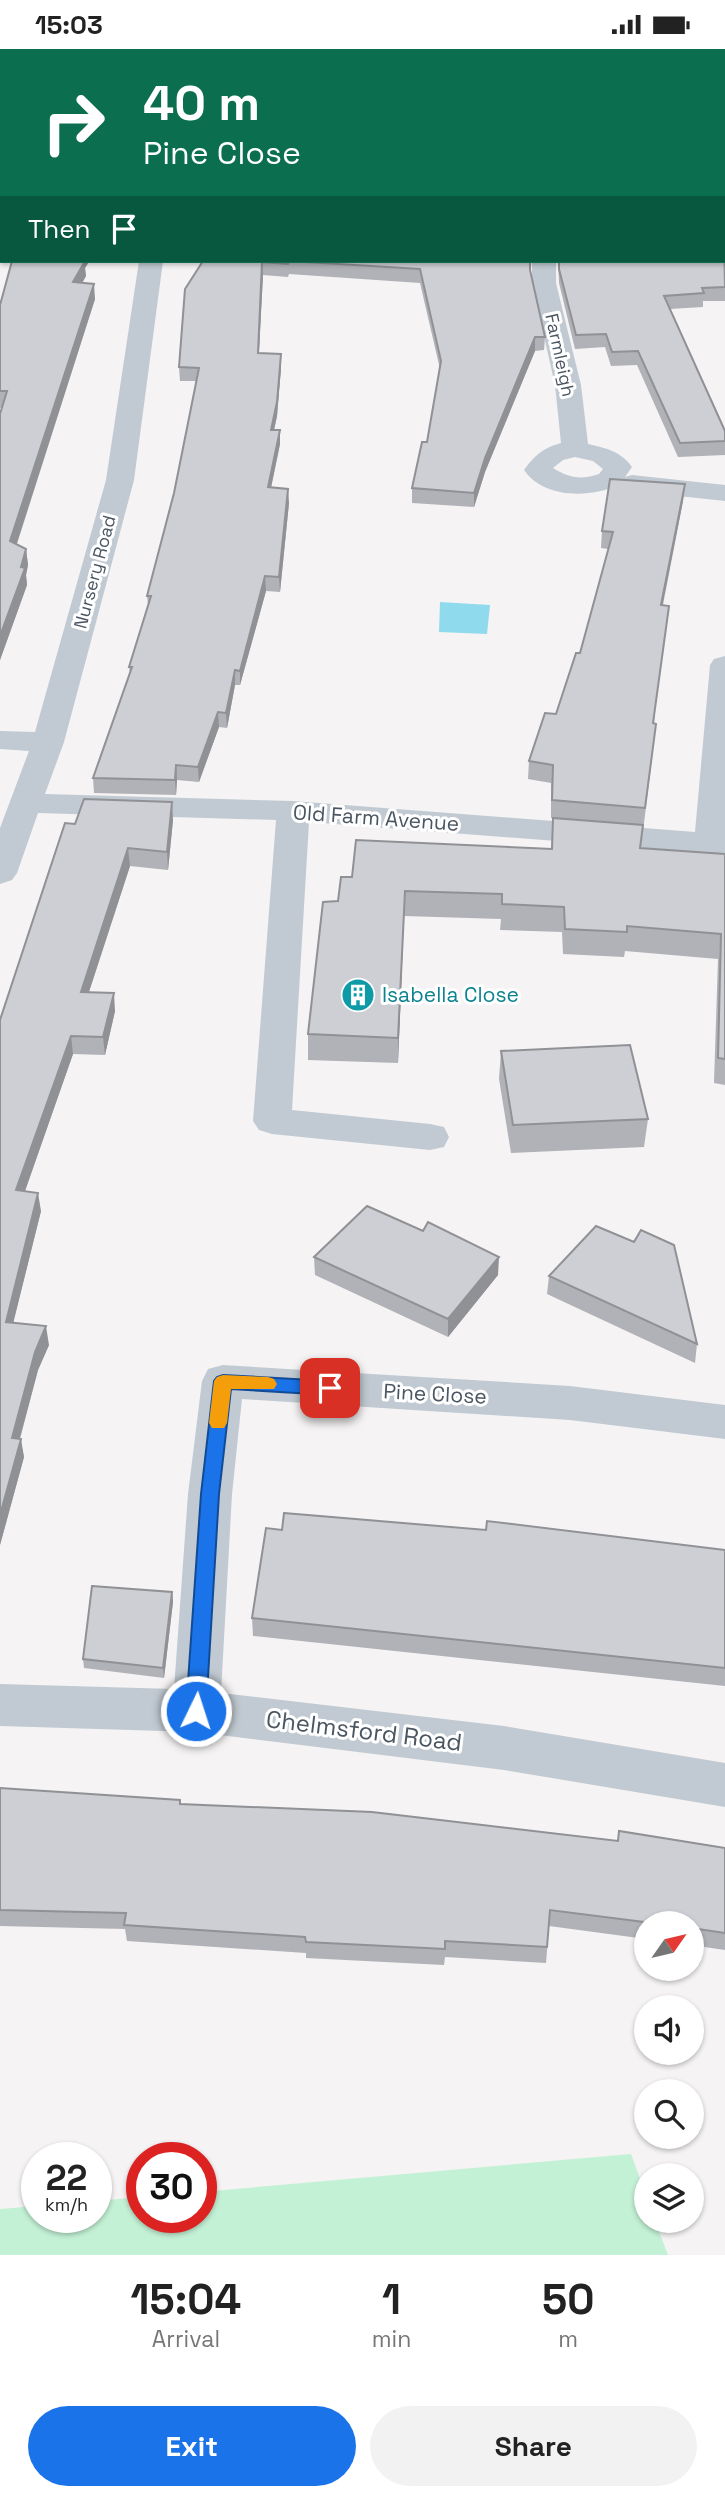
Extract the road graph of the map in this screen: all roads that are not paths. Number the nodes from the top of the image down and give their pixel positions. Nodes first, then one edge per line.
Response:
1 (151, 263) edge
2 (544, 263) edge
3 (575, 449) junction
4 (609, 480) junction
5 (725, 493) edge
6 (725, 664) edge
7 (0, 740) edge
8 (48, 742) junction
9 (27, 803) junction
10 (293, 811) junction
11 (718, 844) edge
12 (0, 873) edge
13 (430, 1137) dead end
14 (725, 1422) edge
15 (0, 1706) edge
16 (196, 1711) junction
17 (725, 1785) edge

1 - 8 street, Nursery Road
2 - 3 street, Farmleigh
3 - 4 street
3 - 4 street
4 - 5 street
6 - 11 street
7 - 8 street
8 - 9 street, Nursery Road
9 - 10 street, Old Farm Avenue
9 - 12 street, Nursery Road
10 - 11 street, Old Farm Avenue
10 - 13 street
14 - 16 street, Pine Close
15 - 16 street, Chelmsford Road
16 - 17 street, Chelmsford Road

